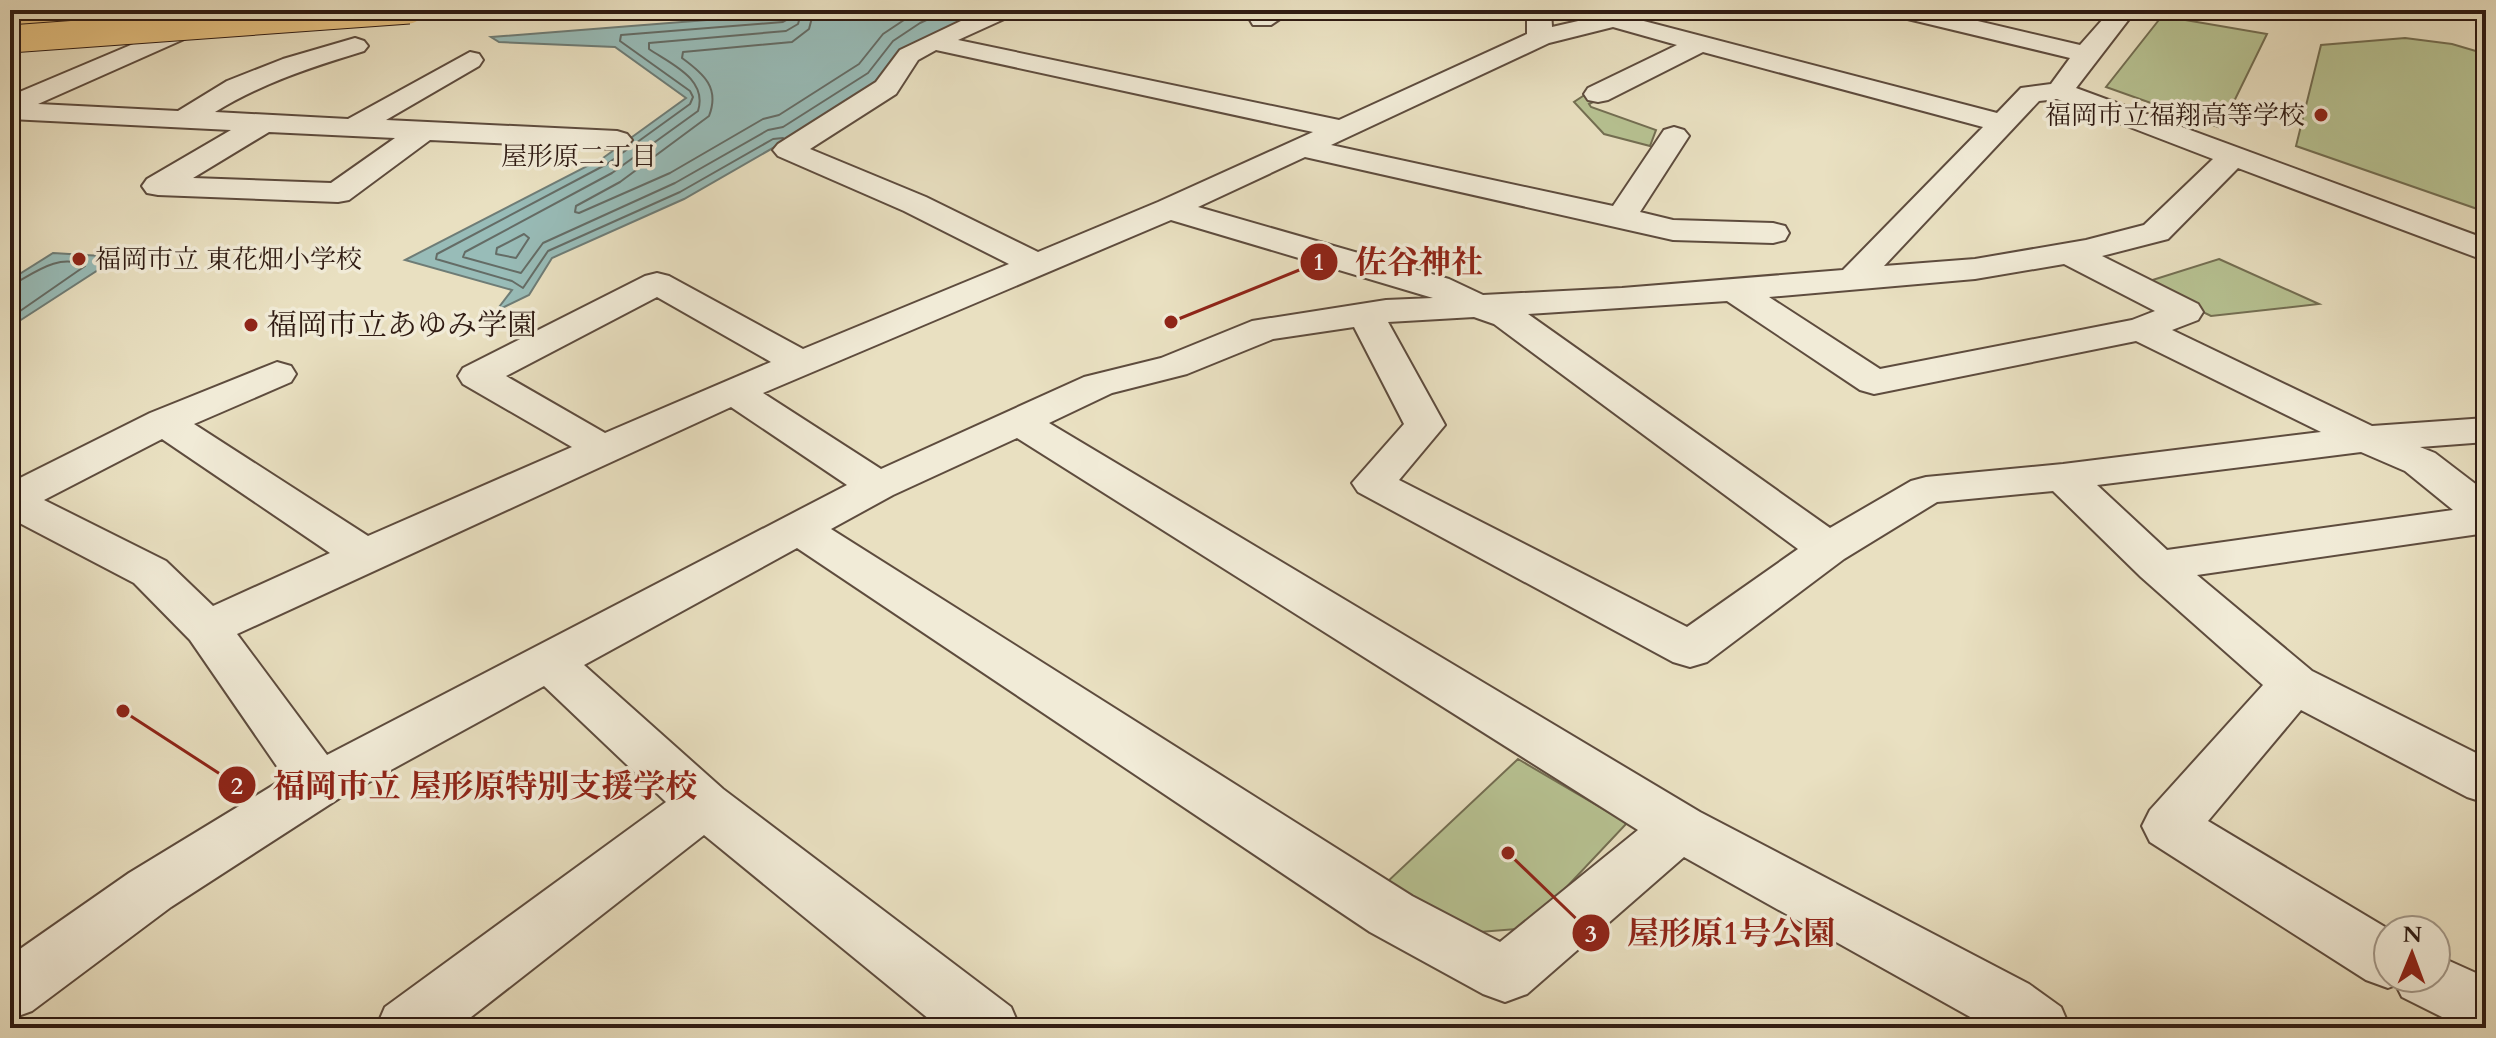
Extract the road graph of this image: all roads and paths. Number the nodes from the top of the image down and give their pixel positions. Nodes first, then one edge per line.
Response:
1 (85, 10) edge
2 (236, 10) edge
3 (360, 10) edge
4 (409, 10) edge
5 (1004, 10) edge
6 (1900, 10) edge
7 (2124, 10) edge
8 (10, 15) edge
9 (204, 16) edge
10 (10, 23) edge
11 (1540, 24) edge
12 (1700, 30) junction
13 (10, 37) edge
14 (932, 42) junction
15 (1800, 44) dead end
16 (355, 46) dead end
17 (2086, 54) junction
18 (470, 60) dead end
19 (1771, 62) junction
20 (2060, 91) junction
21 (1996, 92) dead end
22 (1598, 94) dead end
23 (2026, 99) junction
24 (10, 108) edge
25 (184, 119) junction
26 (264, 123) junction
27 (2004, 124) junction
28 (354, 127) junction
29 (1342, 129) junction
30 (425, 130) junction
31 (1674, 136) dead end
32 (617, 140) dead end
33 (1302, 148) junction
34 (2232, 157) junction
35 (1169, 209) junction
36 (1621, 217) junction
37 (1773, 233) dead end
38 (2486, 251) edge
39 (2069, 253) junction
40 (1036, 264) junction
41 (1853, 279) junction
42 (1733, 289) junction
43 (1479, 307) junction
44 (1366, 314) junction
45 (2141, 329) junction
46 (801, 363) junction
47 (277, 374) dead end
48 (734, 391) junction
49 (1018, 421) junction
50 (164, 422) junction
51 (2486, 430) edge
52 (2366, 439) junction
53 (604, 449) junction
54 (2063, 477) junction
55 (878, 486) junction
56 (11, 500) edge
57 (2486, 517) edge
58 (798, 528) junction
59 (1828, 549) junction
60 (365, 555) junction
61 (2157, 566) junction
62 (207, 628) junction
63 (548, 661) junction
64 (2294, 684) junction
65 (2486, 782) edge
66 (319, 784) junction
67 (704, 804) junction
68 (1680, 828) junction
69 (2372, 951) edge
70 (10, 991) edge
71 (2452, 991) edge
72 (2486, 997) edge
73 (408, 1028) edge
74 (988, 1028) edge
75 (2038, 1028) edge

1 - 8 highway
2 - 9 street
3 - 9 highway
4 - 13 highway, bridge
5 - 14 street
6 - 17 street
7 - 17 street
9 - 10 highway
9 - 13 highway
9 - 24 street
11 - 12 street
11 - 29 street
12 - 19 street
12 - 22 street
14 - 29 street
14 - 40 street
15 - 19 street
16 - 25 street
17 - 20 street
18 - 28 street
19 - 27 street
20 - 23 street
20 - 34 street
21 - 23 street
23 - 27 street
24 - 25 street
25 - 26 street
26 - 28 street
26 - 30 street
27 - 41 street
28 - 30 street
29 - 33 street
30 - 32 street
31 - 36 street
33 - 35 street
33 - 36 street
34 - 38 street
34 - 39 street
35 - 40 street
35 - 43 street
36 - 37 street
39 - 41 street
39 - 45 street
40 - 46 street
41 - 42 street
42 - 43 street
42 - 45 street
43 - 44 street
43 - 59 street
44 - 49 street
44 - 59 street
45 - 52 street
46 - 48 street
46 - 53 street
47 - 50 street
48 - 53 street
48 - 55 street
49 - 55 street
49 - 68 street
50 - 56 street
50 - 60 street
51 - 52 street
52 - 54 street
52 - 57 street
53 - 60 street
54 - 59 street
54 - 61 street
55 - 58 street
56 - 62 street
57 - 61 street
58 - 63 street
58 - 68 street
60 - 62 street
61 - 64 street
62 - 66 street
63 - 66 street
63 - 67 street
64 - 65 street
64 - 69 street
66 - 70 street
67 - 73 street
67 - 74 street
68 - 75 street
71 - 72 street

